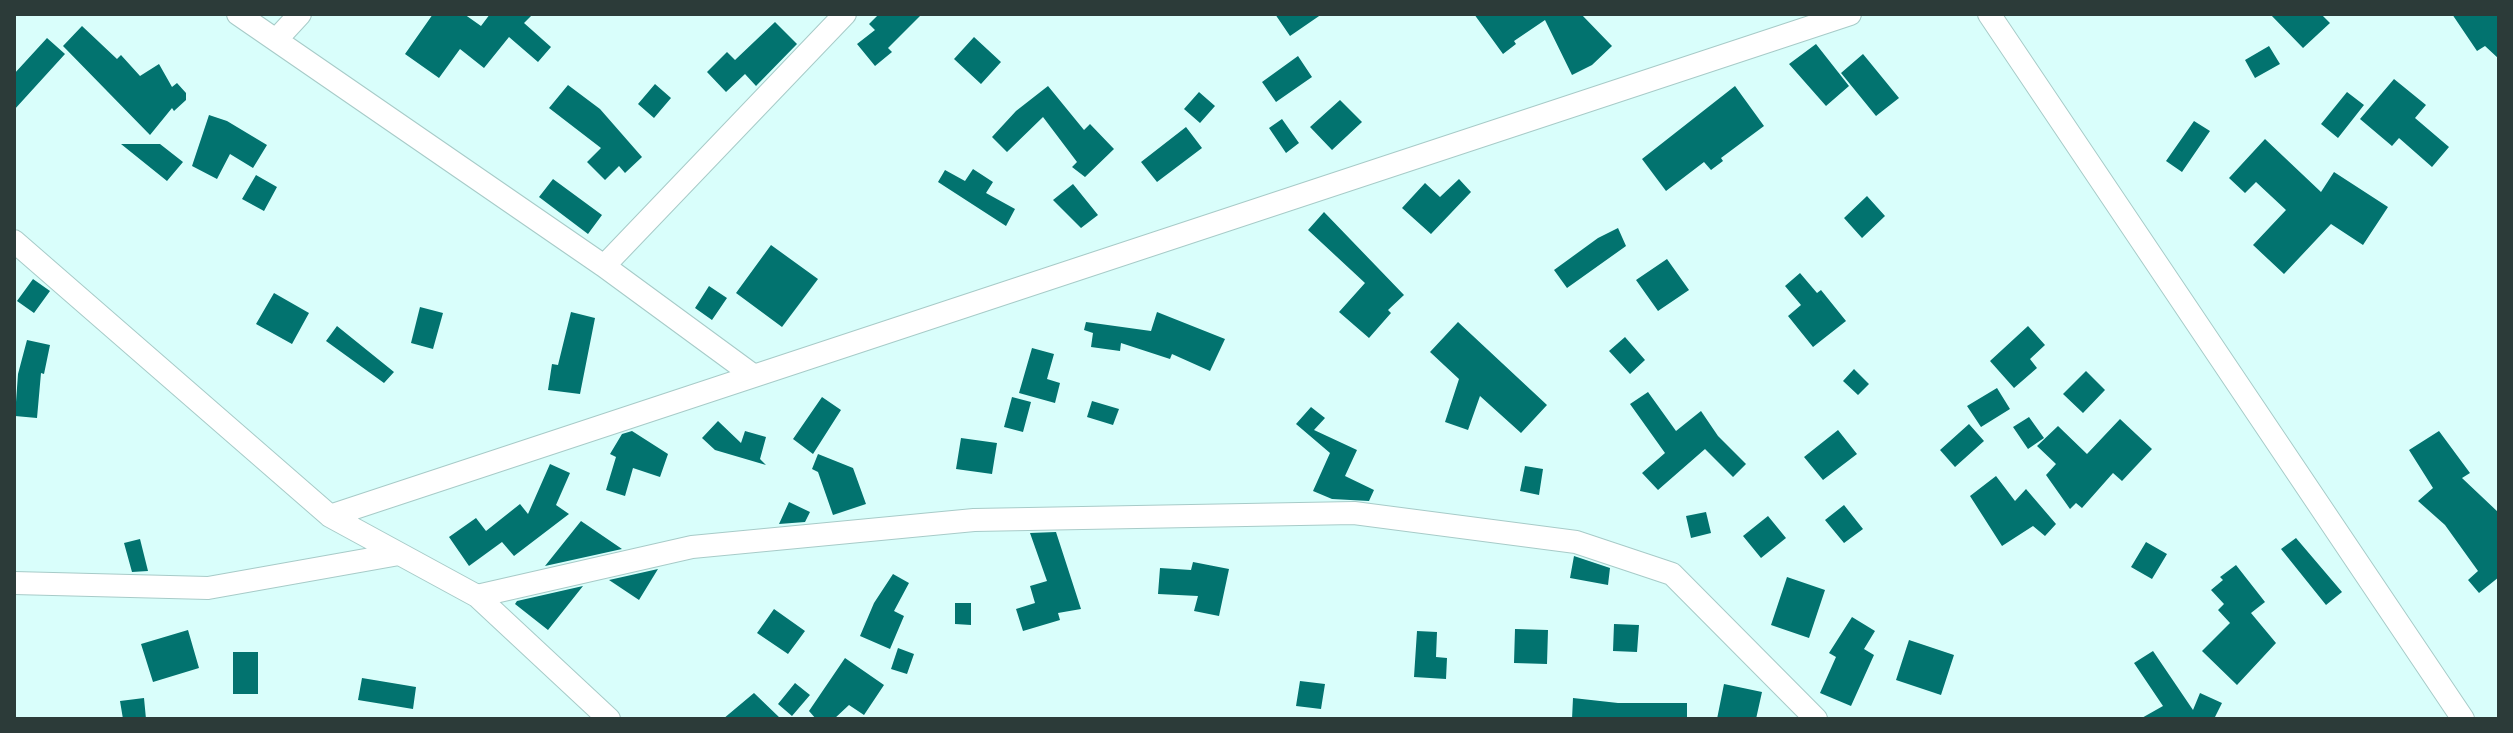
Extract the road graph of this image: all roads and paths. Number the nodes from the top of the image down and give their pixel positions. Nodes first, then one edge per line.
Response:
1 (238, 14) edge
2 (300, 14) edge
3 (845, 14) edge
4 (1850, 14) edge
5 (1989, 14) edge
6 (276, 40) junction
7 (14, 241) edge
8 (604, 266) junction
9 (754, 376) junction
10 (330, 516) junction
11 (399, 554) junction
12 (14, 583) edge
13 (477, 596) junction
14 (609, 719) edge
15 (1816, 719) edge
16 (2463, 719) edge

1 - 6 street
2 - 6 street
3 - 8 street
4 - 9 street
5 - 16 street
6 - 8 street
7 - 10 street
8 - 9 street
9 - 10 street
10 - 11 street
11 - 12 street
11 - 13 street
13 - 14 street
13 - 15 street

